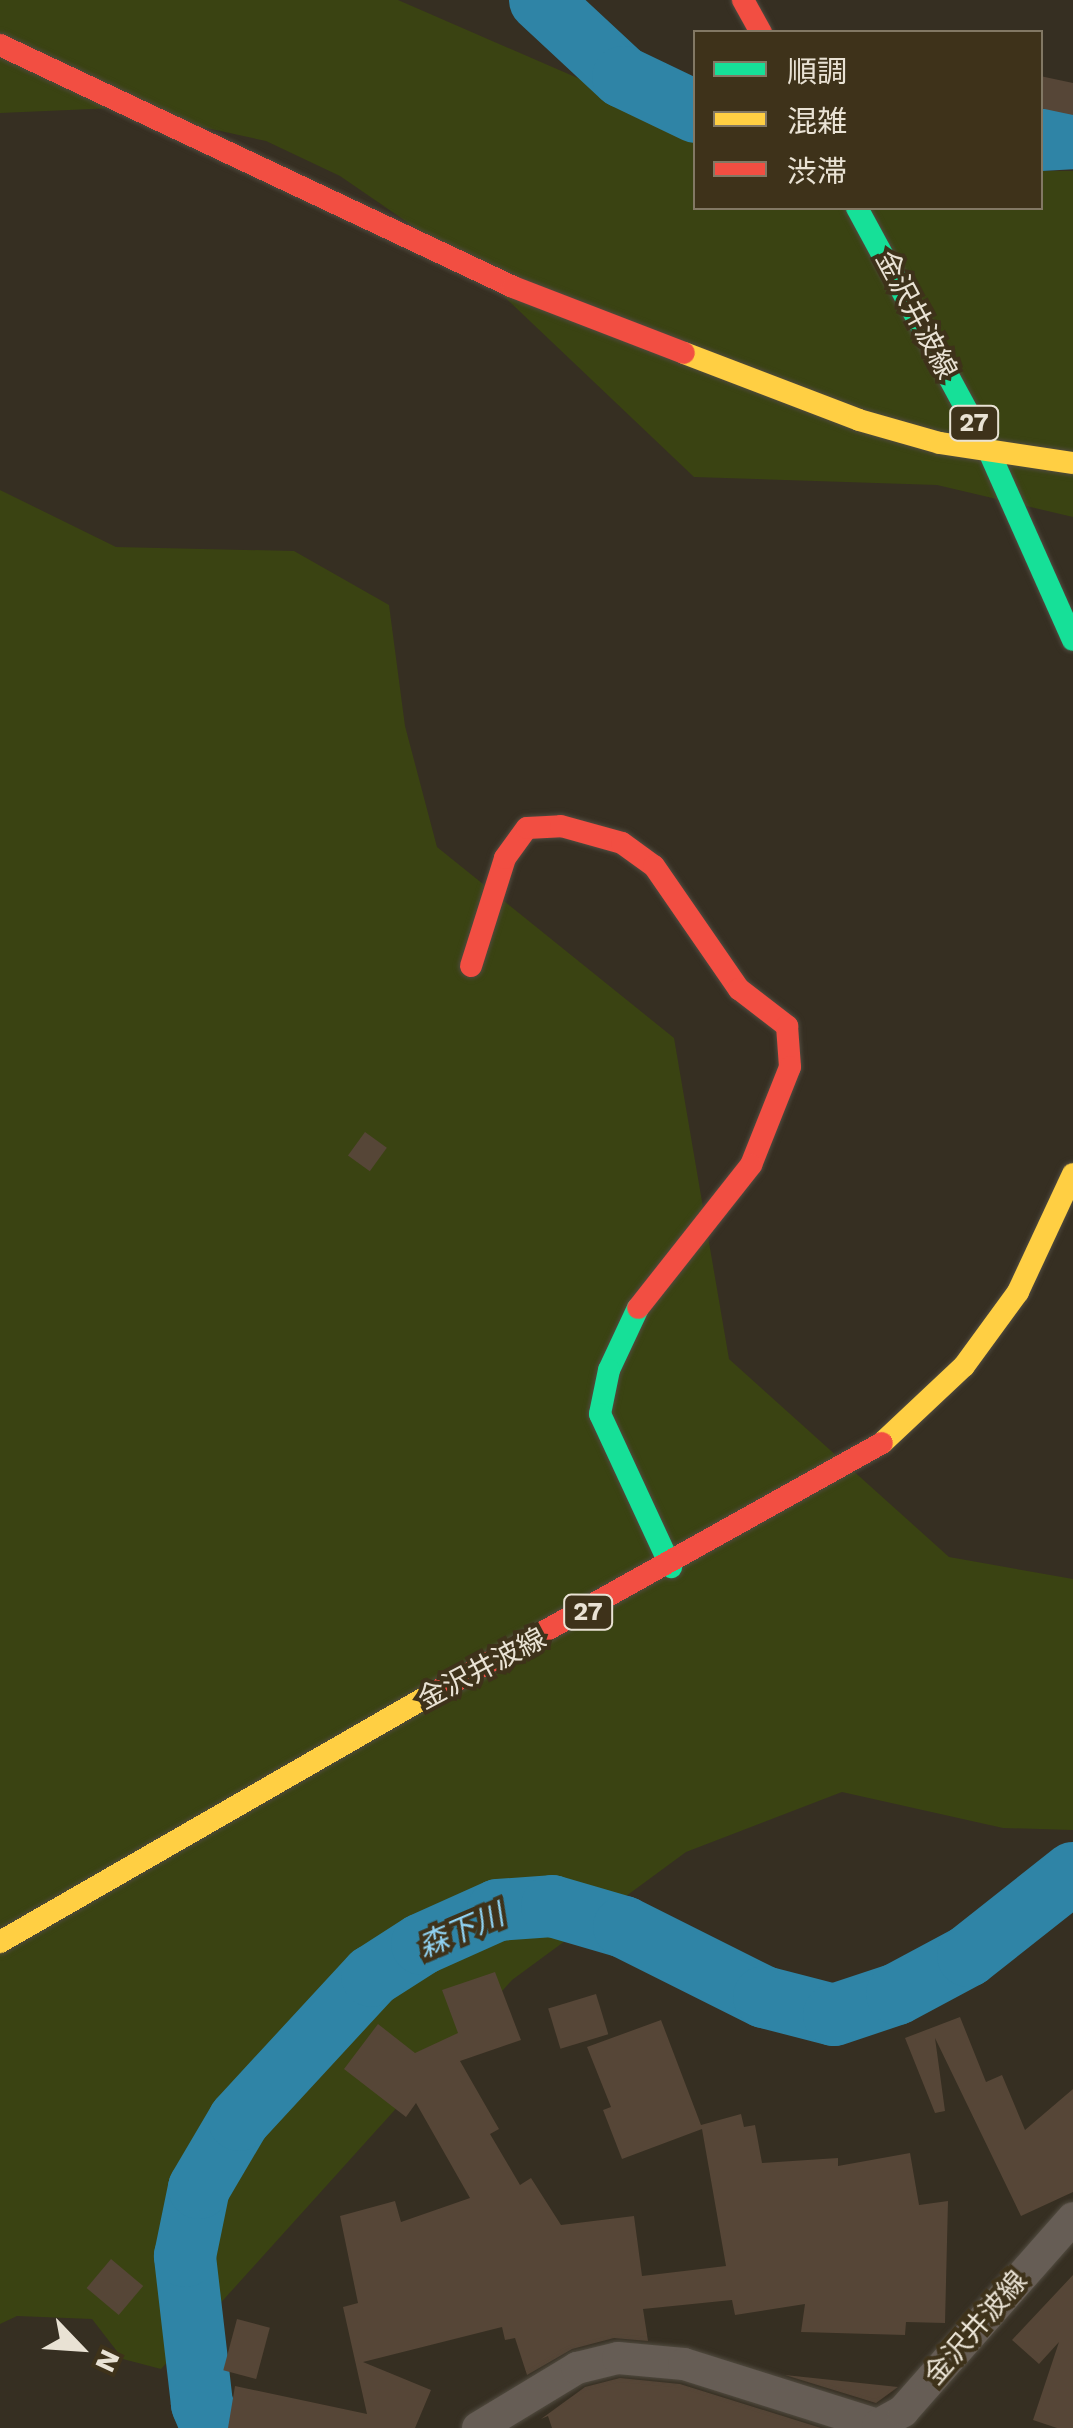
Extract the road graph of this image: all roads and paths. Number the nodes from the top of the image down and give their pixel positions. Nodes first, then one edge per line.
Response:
1 (743, 0) edge
2 (759, 30) edge
3 (0, 45) edge
4 (859, 210) edge
5 (987, 447) junction
6 (1073, 463) edge
7 (1073, 640) edge
8 (472, 966) dead end
9 (1072, 1180) edge
10 (671, 1567) junction
11 (0, 1942) edge
12 (1073, 2218) edge
13 (478, 2428) edge

1 - 2 street
3 - 5 street
4 - 5 street, 金沢井波線 / 27
5 - 6 street
5 - 7 street, 金沢井波線 / 27
8 - 10 street
9 - 10 street, 金沢井波線 / 27
10 - 11 street, 金沢井波線 / 27
12 - 13 street, 金沢井波線

